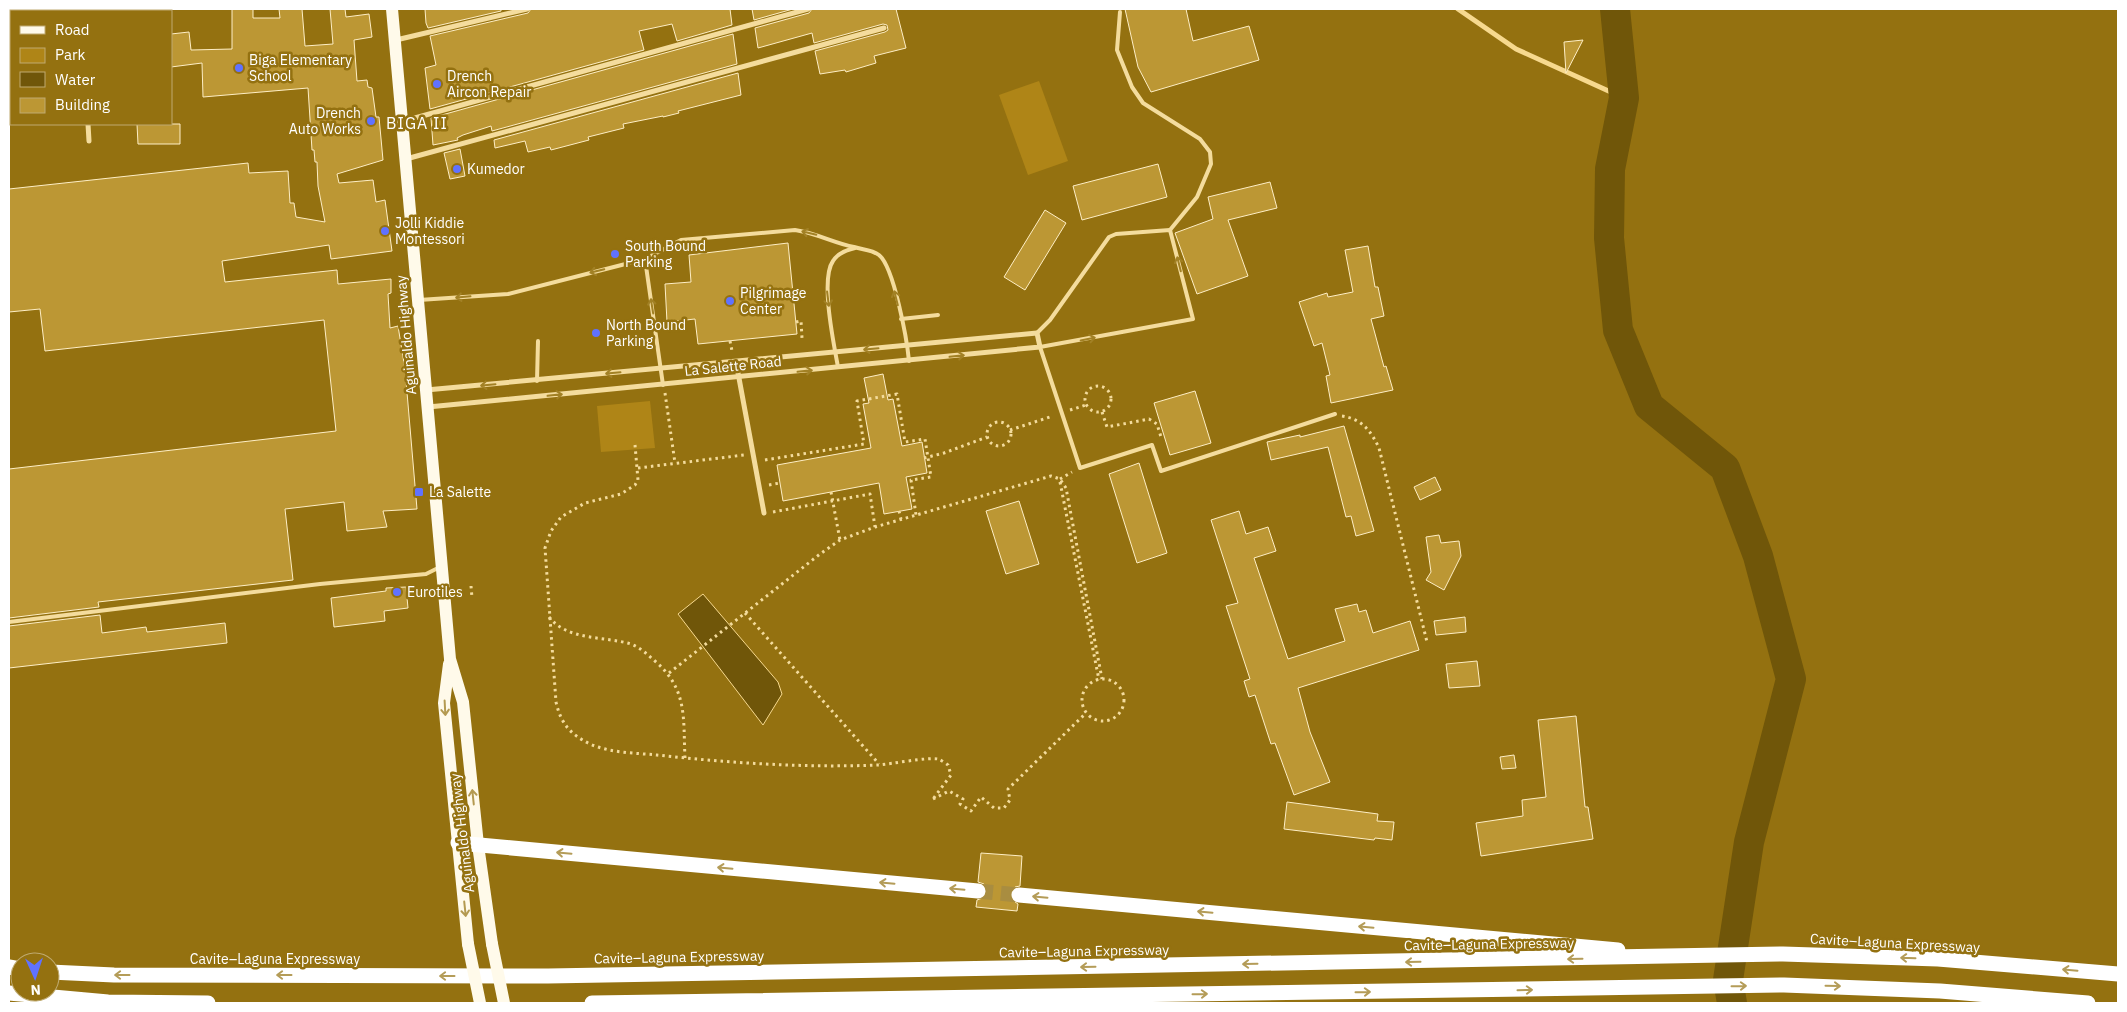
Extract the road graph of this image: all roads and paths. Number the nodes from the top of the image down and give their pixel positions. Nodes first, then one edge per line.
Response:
1 (392, 9) edge
2 (527, 9) edge
3 (808, 9) edge
4 (1120, 12) dead end
5 (884, 28) dead end
6 (395, 40) junction
7 (402, 122) junction
8 (88, 125) edge
9 (89, 141) dead end
10 (406, 159) junction
11 (1170, 230) junction
12 (855, 248) junction
13 (645, 259) junction
14 (418, 300) junction
15 (938, 315) dead end
16 (901, 320) junction
17 (796, 322) dead end
18 (1037, 333) junction
19 (802, 338) dead end
20 (730, 340) dead end
21 (538, 341) dead end
22 (907, 345) junction
23 (730, 346) dead end
24 (1040, 348) junction
25 (835, 352) junction
26 (909, 360) junction
27 (736, 362) junction
28 (838, 367) junction
29 (661, 369) junction
30 (739, 377) junction
31 (537, 381) junction
32 (663, 385) junction
33 (426, 390) junction
34 (1086, 405) junction
35 (428, 407) junction
36 (1069, 411) dead end
37 (1102, 412) junction
38 (1335, 414) joint
39 (1050, 417) dead end
40 (1010, 430) junction
41 (987, 437) junction
42 (635, 445) dead end
43 (1152, 445) junction
44 (824, 450) junction
45 (752, 454) junction
46 (825, 456) dead end
47 (926, 457) junction
48 (754, 462) junction
49 (675, 463) junction
50 (638, 468) junction
51 (831, 492) dead end
52 (833, 501) junction
53 (899, 511) dead end
54 (764, 513) joint
55 (916, 515) junction
56 (901, 519) junction
57 (875, 528) junction
58 (840, 540) junction
59 (440, 567) junction
60 (471, 586) dead end
61 (472, 598) dead end
62 (745, 613) junction
63 (548, 617) junction
64 (9, 622) edge
65 (1427, 642) dead end
66 (450, 660) junction
67 (668, 673) junction
68 (1100, 680) junction
69 (1086, 713) junction
70 (685, 758) junction
71 (879, 765) junction
72 (458, 843) junction
73 (478, 845) junction
74 (978, 891) tunnel mouth
75 (1019, 895) tunnel mouth
76 (1694, 957) junction
77 (60, 972) edge
78 (2118, 974) edge
79 (9, 993) edge
80 (208, 1003) edge
81 (480, 1003) edge
82 (504, 1003) edge
83 (592, 1003) edge
84 (2088, 1003) edge

1 - 6 main road, Aguinaldo Highway
2 - 6 street
3 - 7 street
4 - 11 lane
5 - 10 street
6 - 7 main road, Aguinaldo Highway
7 - 10 main road, Aguinaldo Highway
8 - 9 street
10 - 14 main road, Aguinaldo Highway
11 - 18 lane
24 -> 11 lane
12 -> 13 lane
16 -> 12 lane
12 -> 25 lane
13 -> 14 lane
29 -> 13 lane
14 - 33 main road, Aguinaldo Highway
15 - 16 lane
16 - 22 lane
17 - 19 path
18 - 22 street, La Salette Road
18 - 24 street
20 - 23 path
21 - 31 lane
22 -> 25 street, La Salette Road
22 - 26 lane
26 -> 24 street, La Salette Road
24 - 43 lane
25 - 27 street, La Salette Road
25 - 28 lane
26 - 28 street, La Salette Road
27 - 29 street, La Salette Road
27 - 30 street
30 -> 28 street, La Salette Road
29 -> 31 street, La Salette Road
29 - 32 lane
30 - 32 street, La Salette Road
30 - 45 street
31 -> 33 street, La Salette Road
35 -> 32 street, La Salette Road
32 - 49 path
33 - 35 main road, Aguinaldo Highway
34 - 36 path
34 - 37 path
34 - 37 path
35 - 59 main road, Aguinaldo Highway
37 - 43 path
38 - 43 lane
38 - 65 path
39 - 40 path
40 - 41 path
40 - 41 path
41 - 47 path
42 - 50 path
44 - 46 path
44 - 47 path
44 - 48 path
45 - 48 street
45 - 49 path
47 - 55 path
48 - 54 street
49 - 50 path
50 - 63 path
51 - 52 path
52 - 54 path
52 - 57 path
52 - 58 path
53 - 56 path
55 - 56 path
55 - 68 path
56 - 57 path
57 - 58 path
58 - 62 path
59 - 64 lane
59 - 66 main road, Aguinaldo Highway
60 - 61 path
62 - 67 path
62 - 71 path
63 - 67 path
63 - 70 path
66 -> 72 main road, Aguinaldo Highway
73 -> 66 main road, Aguinaldo Highway
67 - 70 path
68 - 69 path
68 - 69 path
69 - 71 path
70 - 71 path
72 - 73 highway
72 -> 81 main road, Aguinaldo Highway, bridge
74 -> 73 highway
73 - 82 main road, Aguinaldo Highway, bridge
76 -> 75 highway
76 -> 77 highway, Cavite–Laguna Expressway
78 -> 76 highway, Cavite–Laguna Expressway
79 - 80 highway
83 -> 84 highway

